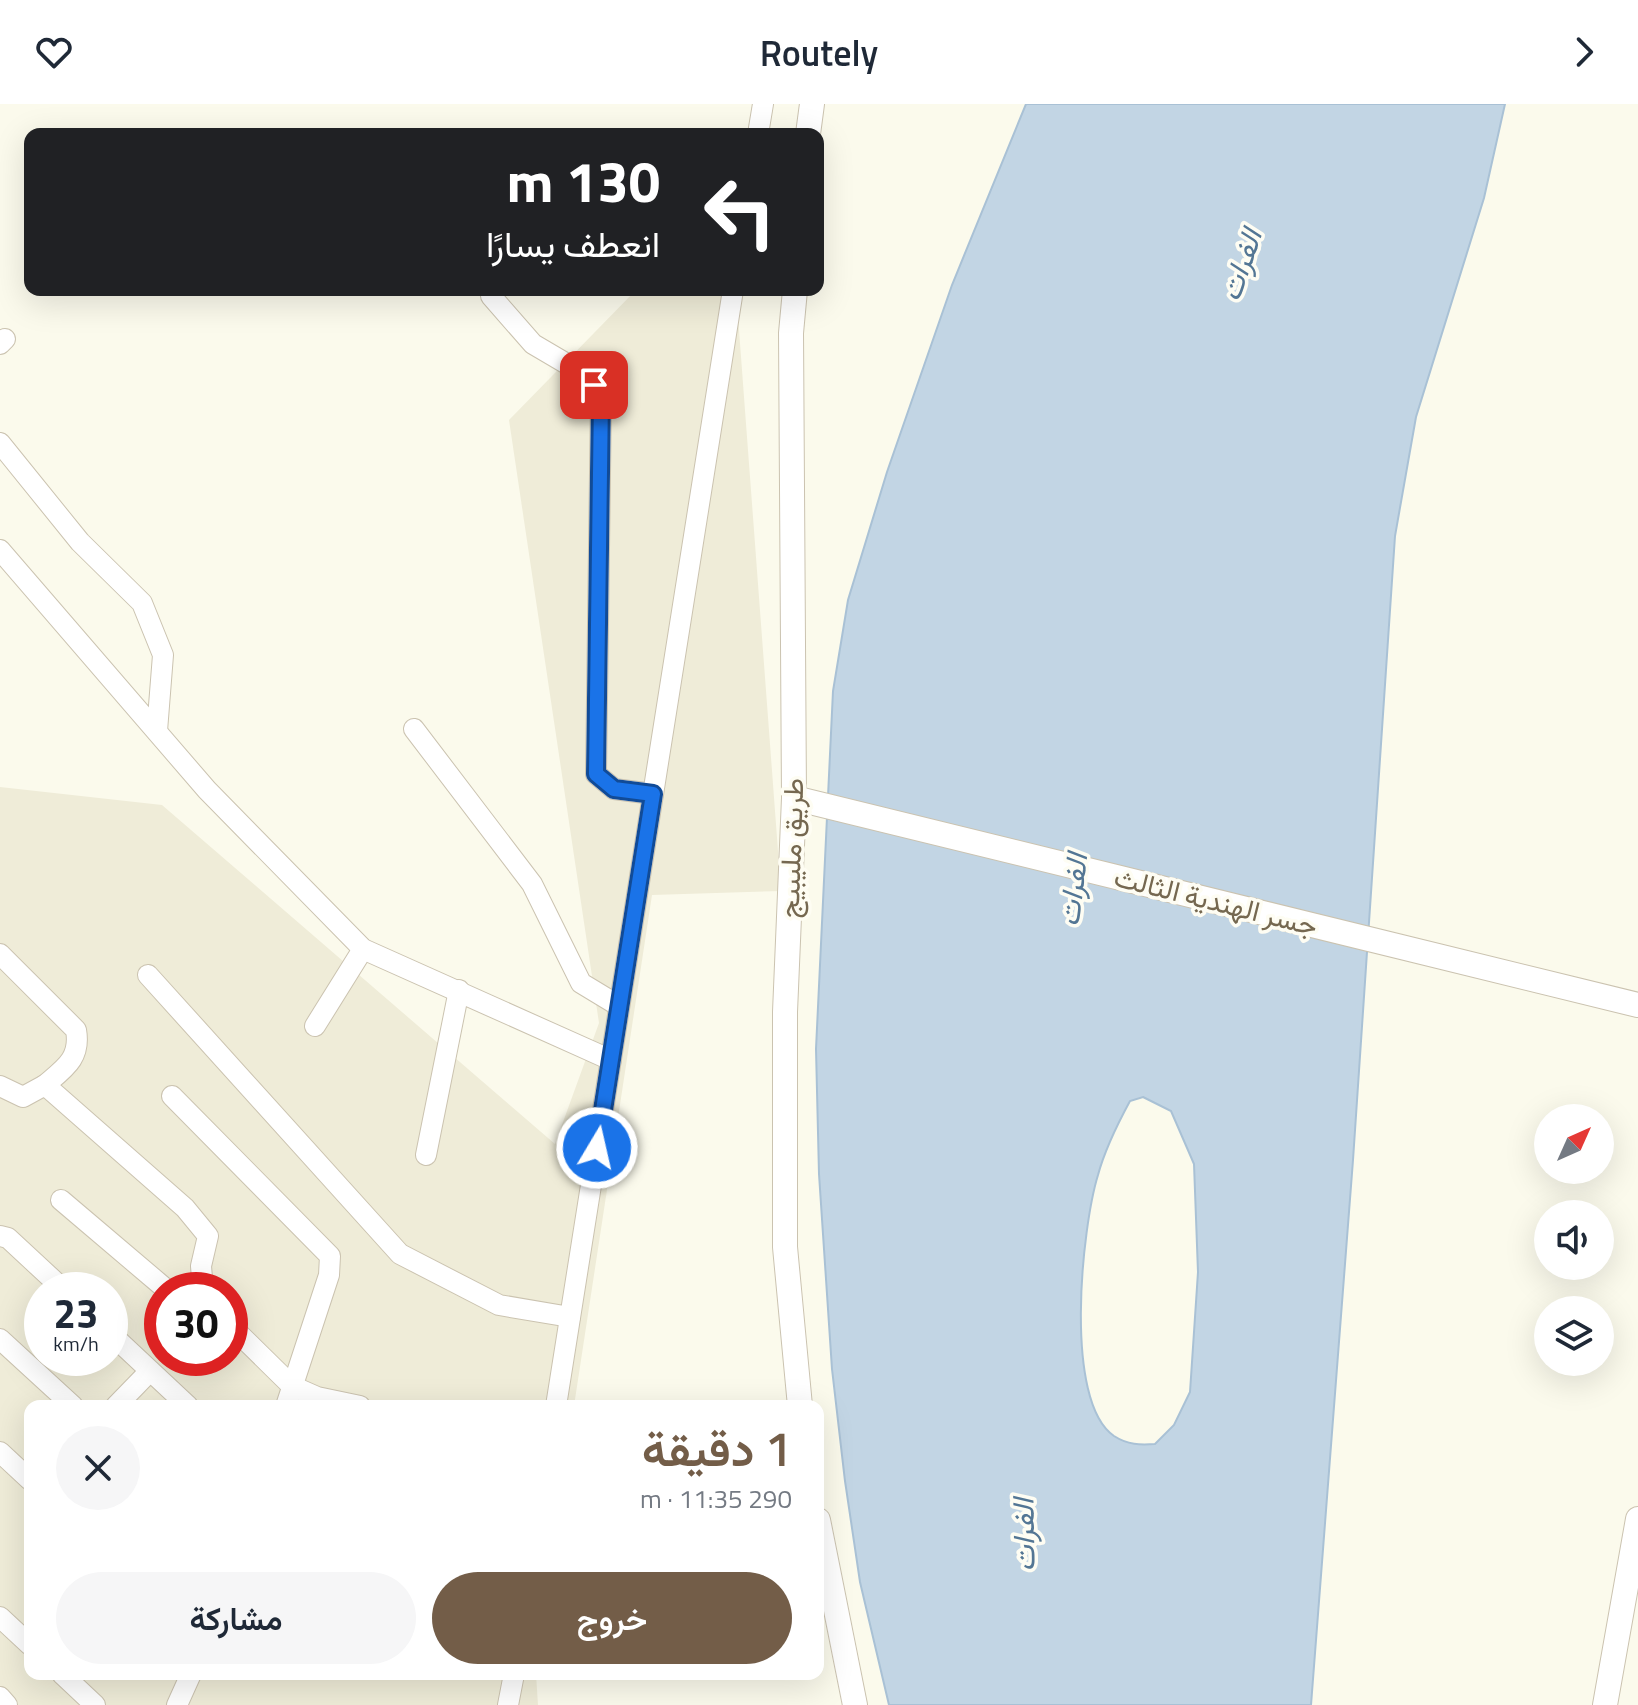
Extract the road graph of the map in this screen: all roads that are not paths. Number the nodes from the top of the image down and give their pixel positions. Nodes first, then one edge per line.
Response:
1 (763, 104) edge
2 (812, 104) edge
3 (759, 128) edge
4 (809, 128) edge
5 (491, 296) dead end
6 (732, 296) edge
7 (794, 296) edge
8 (0, 443) edge
9 (0, 550) edge
10 (414, 729) dead end
11 (157, 731) junction
12 (653, 794) junction
13 (794, 798) junction
14 (363, 949) junction
15 (0, 954) edge
16 (148, 975) dead end
17 (459, 990) junction
18 (1638, 1005) edge
19 (619, 1006) junction
20 (315, 1026) dead end
21 (611, 1060) junction
22 (45, 1085) junction
23 (0, 1086) edge
24 (172, 1096) dead end
25 (426, 1155) dead end
26 (61, 1200) dead end
27 (0, 1236) edge
28 (45, 1272) edge
29 (146, 1272) edge
30 (202, 1272) edge
31 (570, 1317) junction
32 (0, 1339) edge
33 (248, 1344) edge
34 (248, 1346) edge
35 (251, 1347) junction
36 (128, 1350) edge
37 (144, 1365) edge
38 (145, 1376) edge
39 (155, 1376) edge
40 (289, 1396) edge
41 (66, 1400) edge
42 (122, 1400) edge
43 (181, 1400) edge
44 (331, 1400) edge
45 (557, 1400) edge
46 (799, 1400) edge
47 (0, 1452) edge
48 (24, 1474) edge
49 (1638, 1519) edge
50 (824, 1550) edge
51 (0, 1617) edge
52 (24, 1639) edge
53 (68, 1680) edge
54 (188, 1680) edge
55 (513, 1680) edge
56 (0, 1697) edge
57 (7, 1705) edge
58 (95, 1705) edge
59 (177, 1705) edge
60 (508, 1705) edge
61 (855, 1705) edge
62 (1605, 1705) edge

1 - 3 street
2 - 4 street
5 - 12 street
6 - 12 street
7 - 13 street, طريق مليبيج
8 - 11 street
9 - 11 street
10 - 19 street
11 - 14 street
12 - 19 street
13 - 18 street, جسر الهندية الثالث
13 - 46 street, طريق مليبيج
14 - 17 street
14 - 20 street
15 - 22 street
16 - 31 street
17 - 21 street
17 - 25 street
19 - 21 street
21 - 31 street
22 - 23 street
22 - 30 street
24 - 40 street
26 - 29 street
27 - 28 street
31 - 45 street
32 - 41 street
33 - 35 street
34 - 35 street
35 - 40 street
36 - 37 street
38 - 42 street
39 - 43 street
40 - 44 street
47 - 48 street
49 - 62 street
50 - 61 street
51 - 52 street
53 - 58 street
54 - 59 street
55 - 60 street
56 - 57 street

